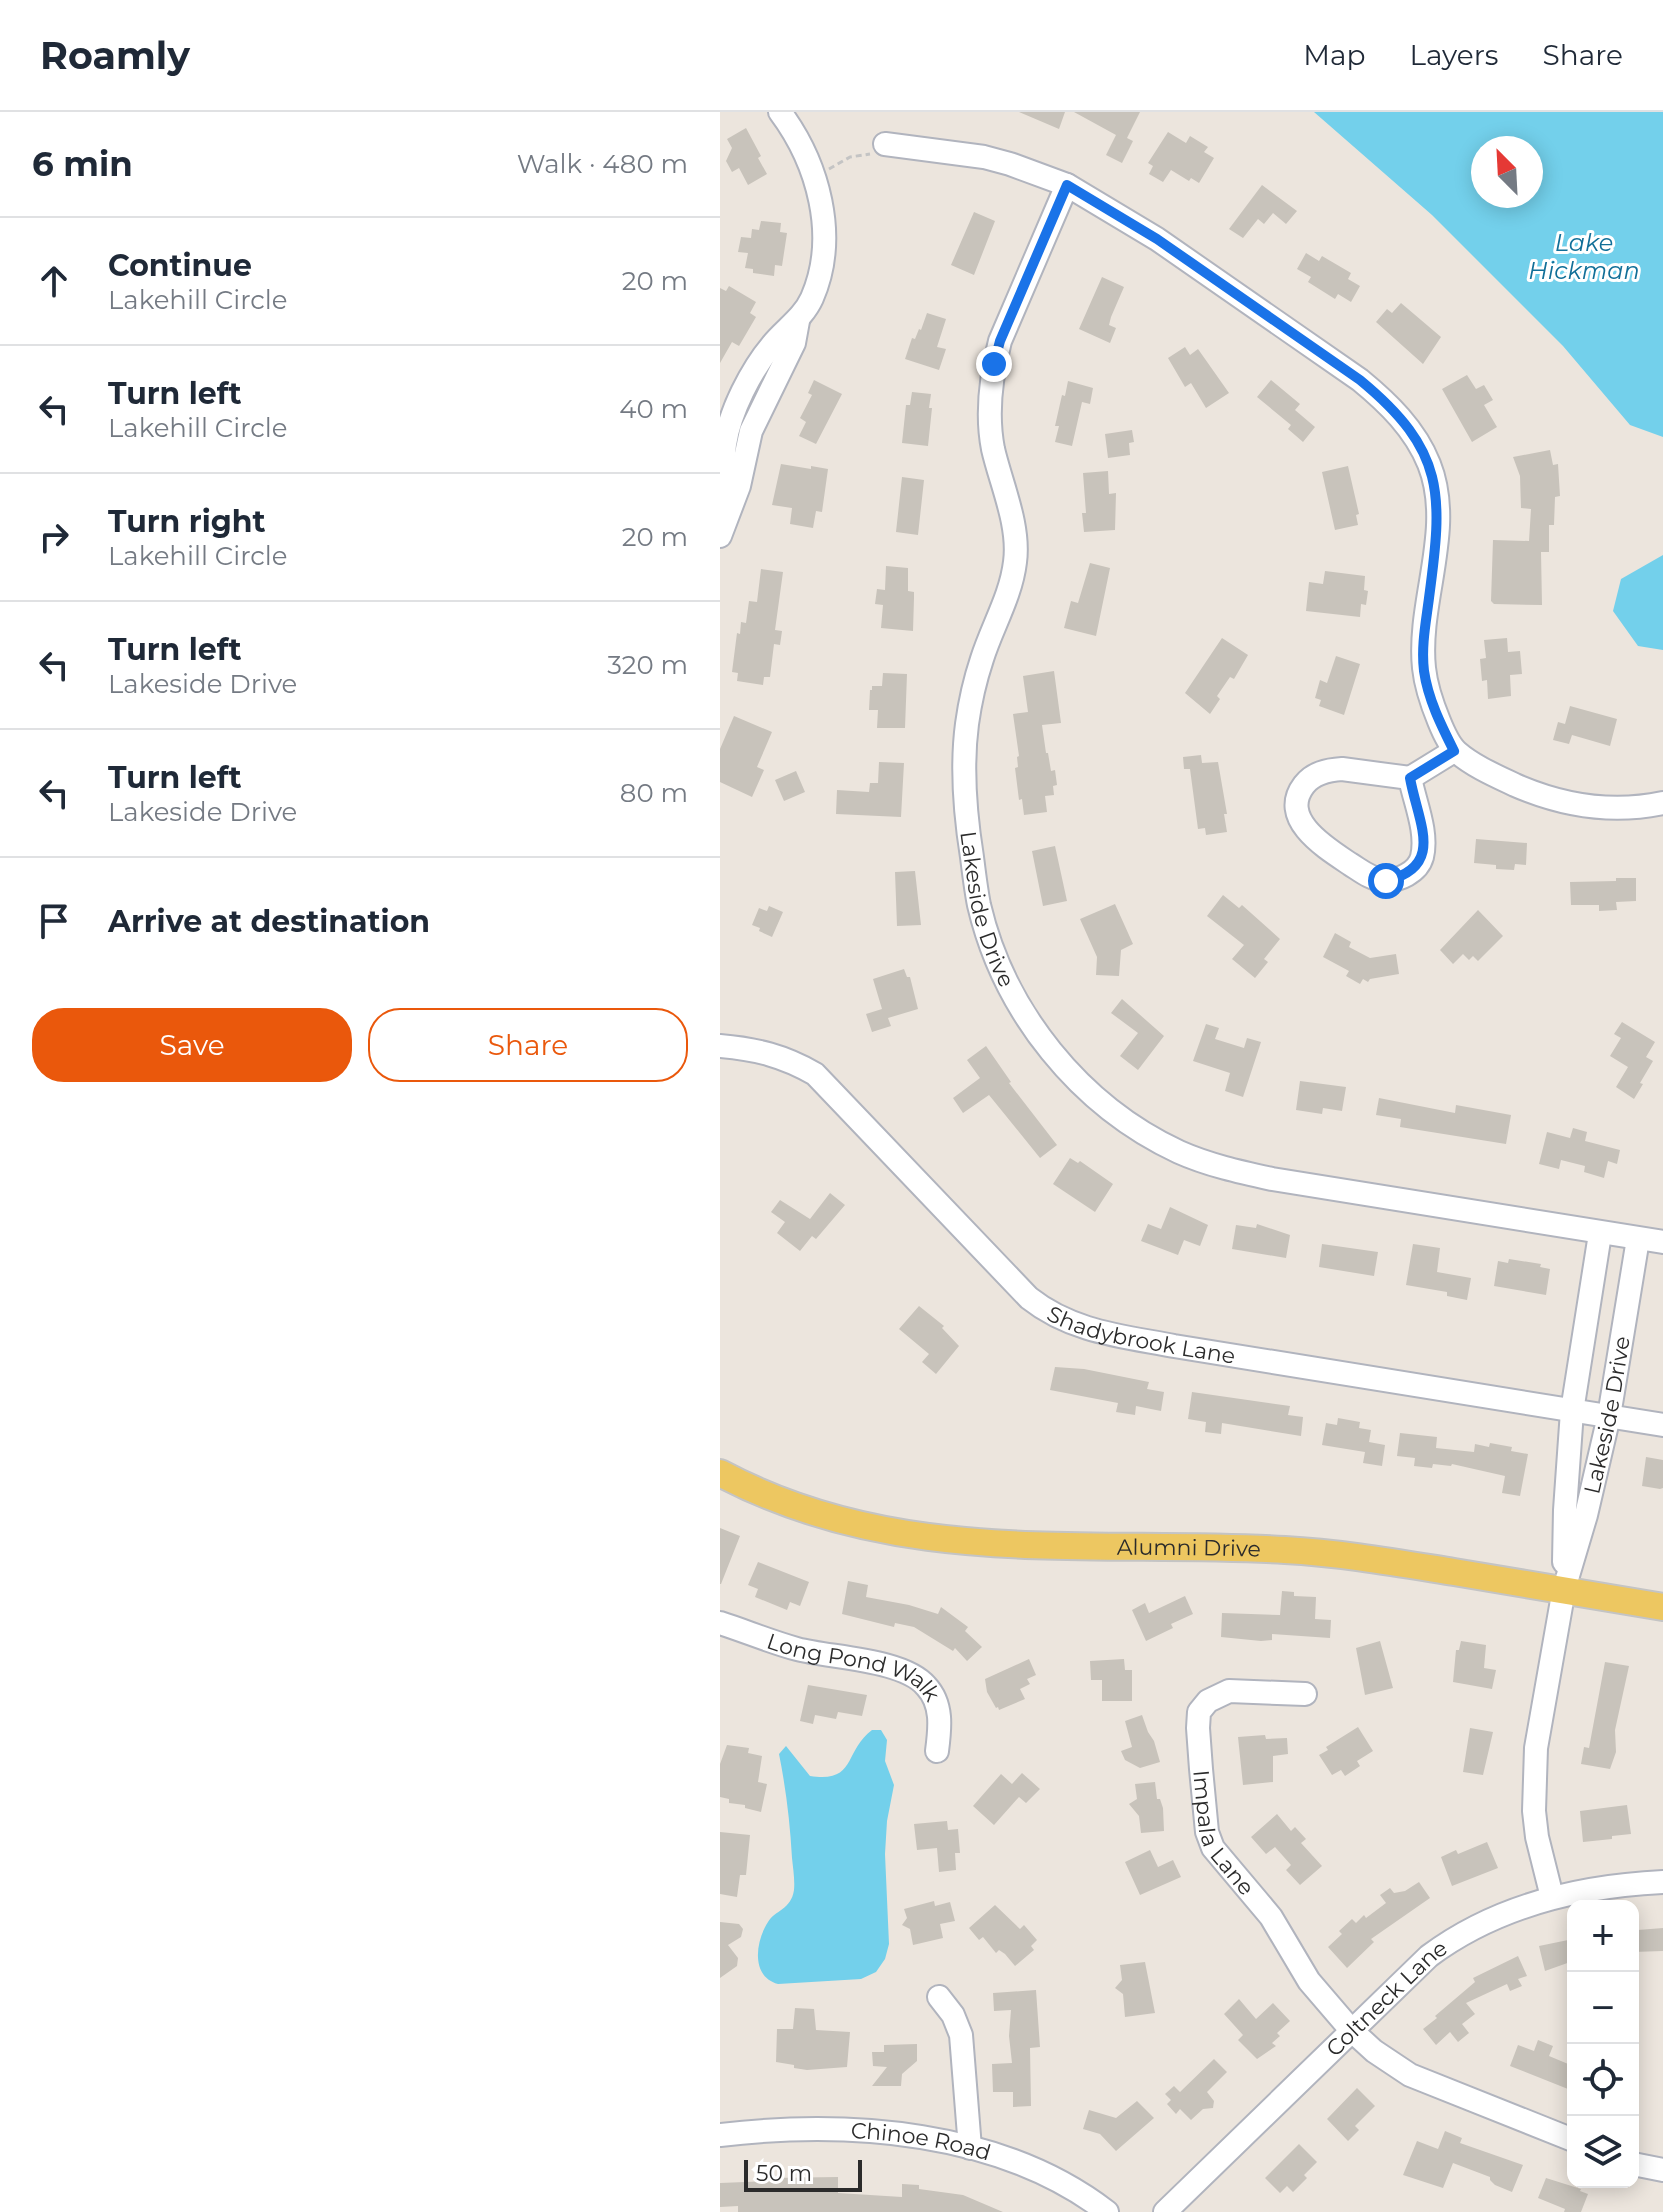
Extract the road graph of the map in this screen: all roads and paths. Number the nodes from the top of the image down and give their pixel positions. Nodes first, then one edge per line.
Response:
1 (780, 112) edge
2 (885, 144) joint
3 (814, 177) junction
4 (1067, 185) junction
5 (720, 536) edge
6 (1454, 751) junction
7 (1410, 778) junction
8 (1663, 803) edge
9 (720, 1046) edge
10 (1600, 1234) junction
11 (1638, 1239) junction
12 (1663, 1242) edge
13 (1572, 1411) junction
14 (1609, 1416) junction
15 (1663, 1425) edge
16 (720, 1473) edge
17 (1564, 1589) junction
18 (1663, 1607) edge
19 (720, 1623) edge
20 (1305, 1694) dead end
21 (937, 1751) dead end
22 (1663, 1882) edge
23 (1552, 1897) junction
24 (939, 1997) dead end
25 (1351, 2030) junction
26 (720, 2135) edge
27 (1567, 2138) edge
28 (970, 2148) junction
29 (1639, 2165) edge
30 (1663, 2170) edge
31 (1107, 2212) edge
32 (1165, 2212) edge

1 - 3 street
2 - 3 path
2 - 4 street
3 - 5 street
4 - 6 street
4 - 10 street, Lakeside Drive
6 - 7 street
6 - 8 street
7 - 7 street
9 - 13 street, Shadybrook Lane
10 - 11 street, Lakeside Drive
10 - 13 street, Lakeside Drive
11 - 12 street, Lakeside Drive
11 - 14 street, Lakeside Drive
13 - 14 street, Shadybrook Lane
13 - 17 street, Lakeside Drive
14 - 15 street, Shadybrook Lane
14 - 17 street, Lakeside Drive
16 - 17 main road, Alumni Drive
17 - 18 main road, Alumni Drive
17 - 23 street, Lakeside Drive
19 - 21 street, Long Pond Walk
20 - 25 street, Impala Lane
22 - 23 street, Coltneck Lane
23 - 25 street, Coltneck Lane
24 - 28 street
25 - 27 street
25 - 32 street, Coltneck Lane
26 - 28 street, Chinoe Road
28 - 31 street, Chinoe Road
29 - 30 street

